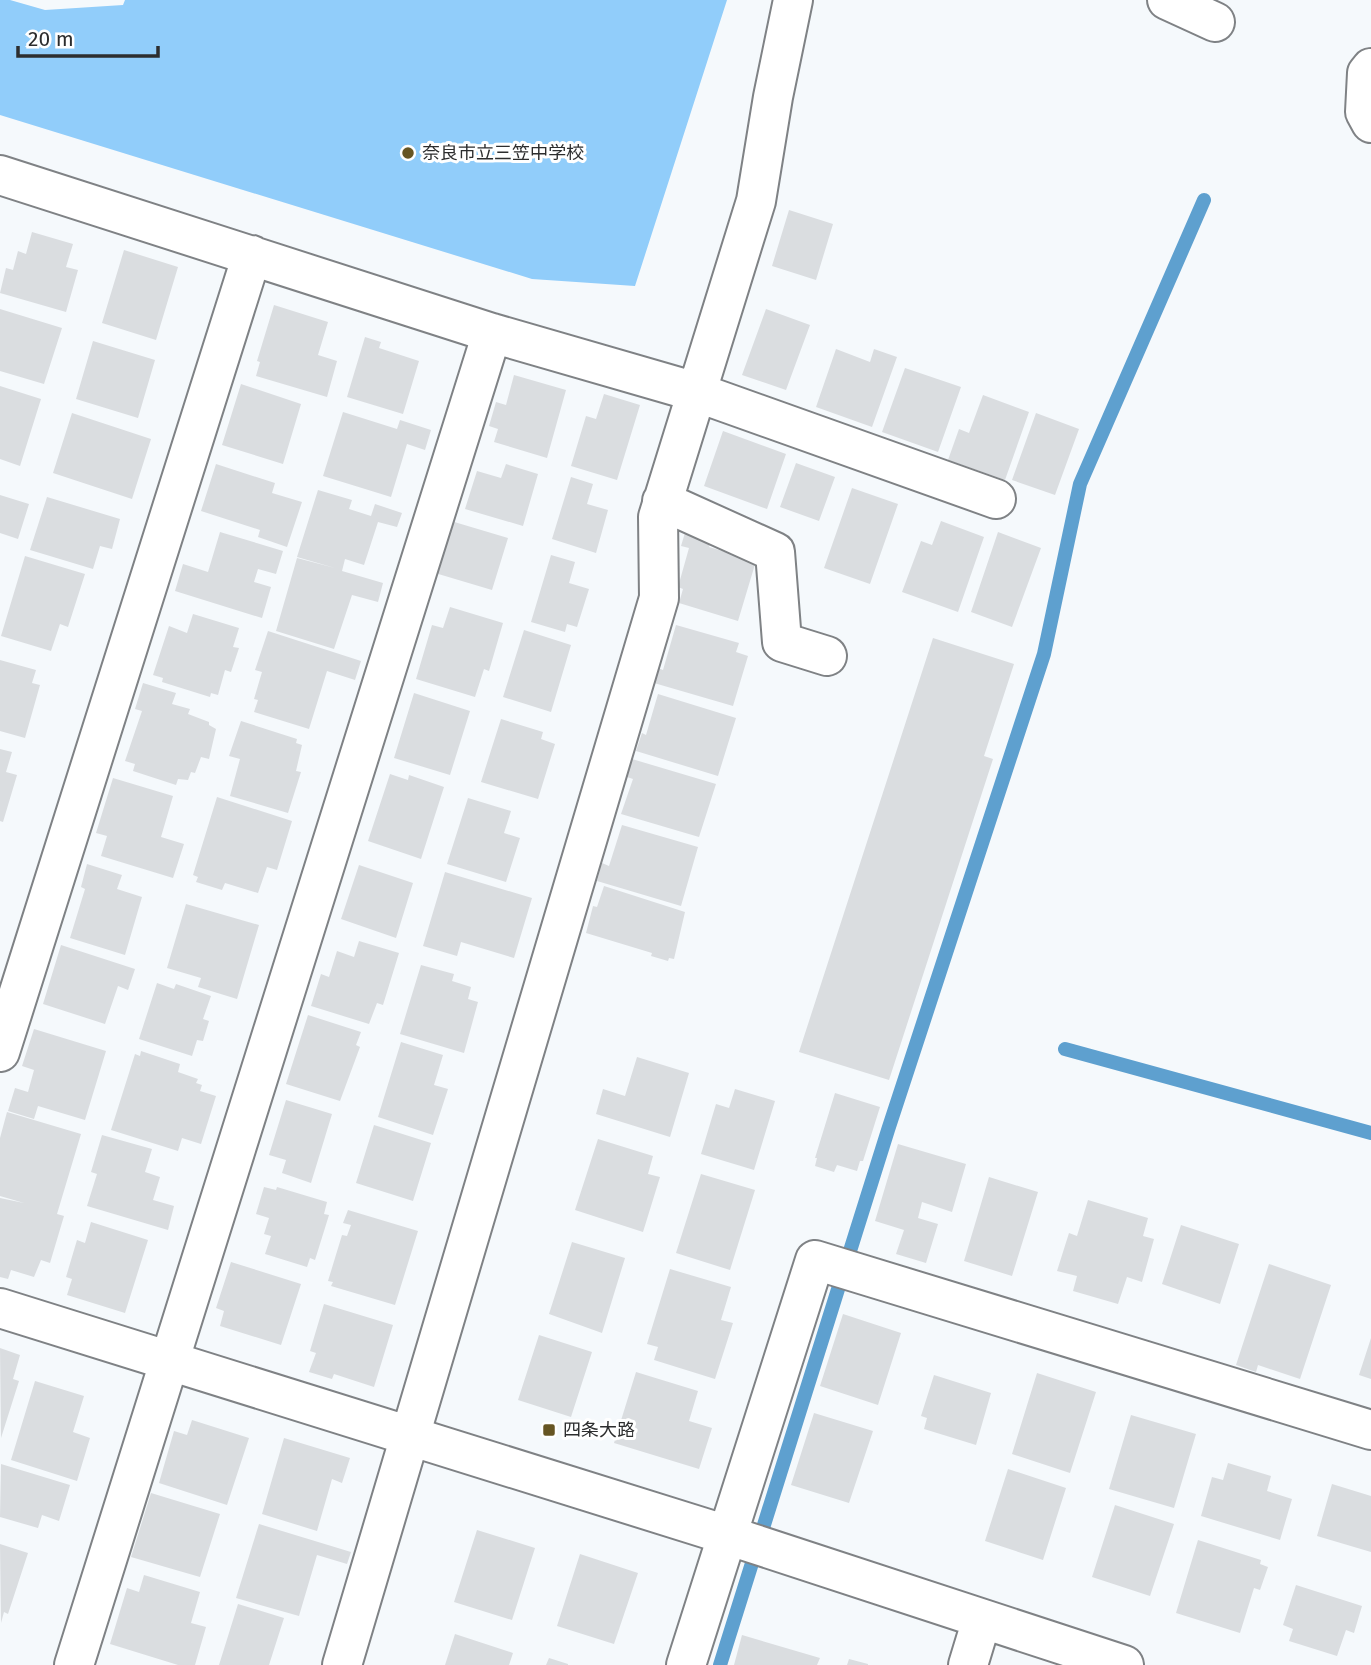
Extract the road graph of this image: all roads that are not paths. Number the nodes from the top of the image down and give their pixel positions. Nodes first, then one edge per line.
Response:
1 (793, 0) edge
2 (1167, 0) edge
3 (1215, 22) dead end
4 (1371, 68) edge
5 (1371, 123) edge
6 (3, 187) edge
7 (252, 255) junction
8 (492, 332) junction
9 (696, 392) junction
10 (996, 499) dead end
11 (663, 501) junction
12 (827, 656) dead end
13 (0, 1052) edge
14 (0, 1308) edge
15 (170, 1360) junction
16 (1371, 1430) edge
17 (409, 1436) junction
18 (727, 1535) junction
19 (982, 1619) junction
20 (74, 1665) edge
21 (342, 1665) edge
22 (686, 1665) edge
23 (968, 1665) edge
24 (1124, 1665) edge

1 - 9 street
2 - 3 street
4 - 5 street
6 - 7 street
7 - 8 street
7 - 13 street
8 - 9 street
8 - 15 street
9 - 10 street
9 - 11 street
11 - 12 street
11 - 17 street
14 - 15 street
15 - 17 street
15 - 20 street
16 - 18 street
17 - 18 street
17 - 21 street
18 - 19 street
18 - 22 street
19 - 23 street
19 - 24 street

